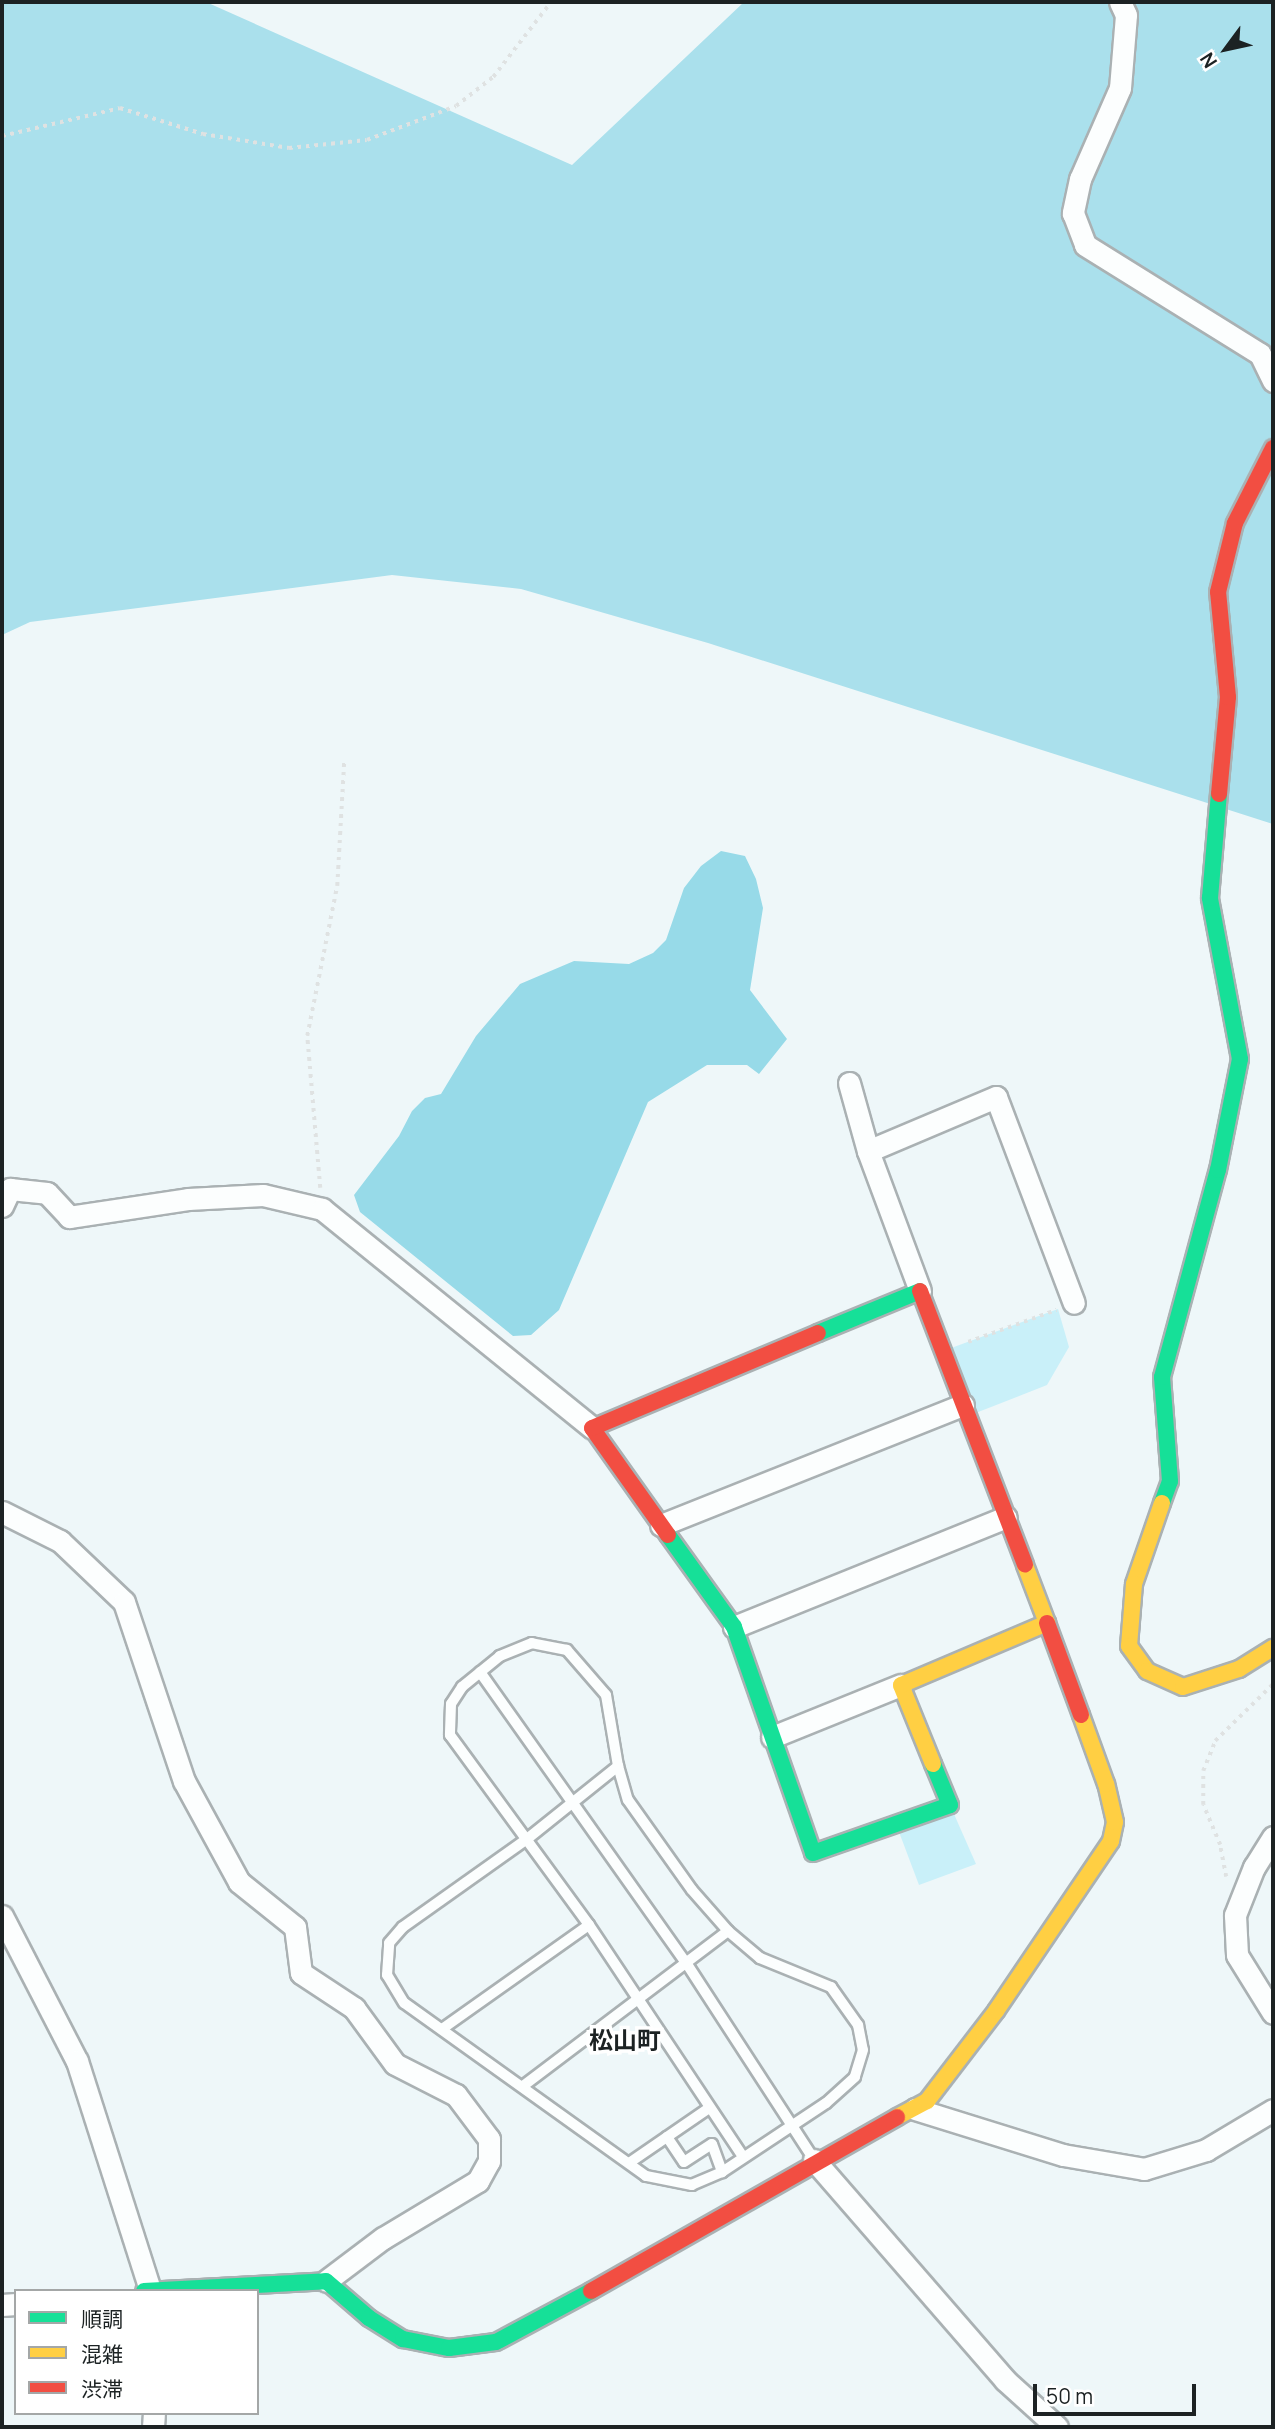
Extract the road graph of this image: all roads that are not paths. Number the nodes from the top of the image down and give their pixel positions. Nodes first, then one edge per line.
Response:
1 (1120, 2) edge
2 (1273, 381) edge
3 (1273, 448) edge
4 (849, 1083) dead end
5 (868, 1151) junction
6 (2, 1206) edge
7 (920, 1292) junction
8 (1074, 1303) road end
9 (963, 1405) junction
10 (592, 1428) junction
11 (2, 1512) edge
12 (1006, 1517) junction
13 (661, 1525) junction
14 (1046, 1623) junction
15 (734, 1627) junction
16 (1273, 1648) edge
17 (480, 1672) junction
18 (901, 1685) junction
19 (772, 1737) junction
20 (618, 1766) junction
21 (572, 1800) junction
22 (1273, 1837) edge
23 (527, 1839) junction
24 (2, 1916) edge
25 (589, 1925) junction
26 (728, 1931) junction
27 (685, 1961) junction
28 (635, 2000) junction
29 (1273, 2012) edge
30 (442, 2029) junction
31 (523, 2085) junction
32 (709, 2108) junction
33 (915, 2109) junction
34 (1273, 2110) edge
35 (794, 2123) junction
36 (667, 2137) junction
37 (743, 2157) junction
38 (814, 2160) junction
39 (629, 2163) junction
40 (722, 2172) junction
41 (326, 2281) junction
42 (150, 2289) edge
43 (170, 2289) edge
44 (1057, 2427) edge

1 - 2 street
3 - 16 street
4 - 5 street
5 - 7 street
5 - 8 street
6 - 10 street
7 - 9 street
7 - 10 street
9 - 12 street
9 - 13 street
10 - 13 street
11 - 41 street
12 - 14 street
12 - 15 street
13 - 15 street
14 - 18 street
14 - 33 street
15 - 19 street
17 - 20 lane
17 - 21 lane
17 - 23 lane
18 - 19 street
18 - 19 street
20 - 21 lane
20 - 26 lane
21 - 23 lane
21 - 27 lane
22 - 29 street
23 - 25 lane
23 - 30 lane
24 - 42 street
25 - 28 lane
25 - 30 lane
26 - 27 lane
26 - 35 lane
27 - 28 lane
27 - 35 lane
28 - 31 lane
28 - 32 lane
30 - 31 lane
31 - 39 lane
32 - 36 lane
32 - 37 lane
33 - 34 street
33 - 38 street
35 - 37 lane
35 - 38 lane
36 - 39 lane
36 - 40 lane
37 - 40 lane
38 - 41 street
38 - 44 street
39 - 40 lane
41 - 43 street

